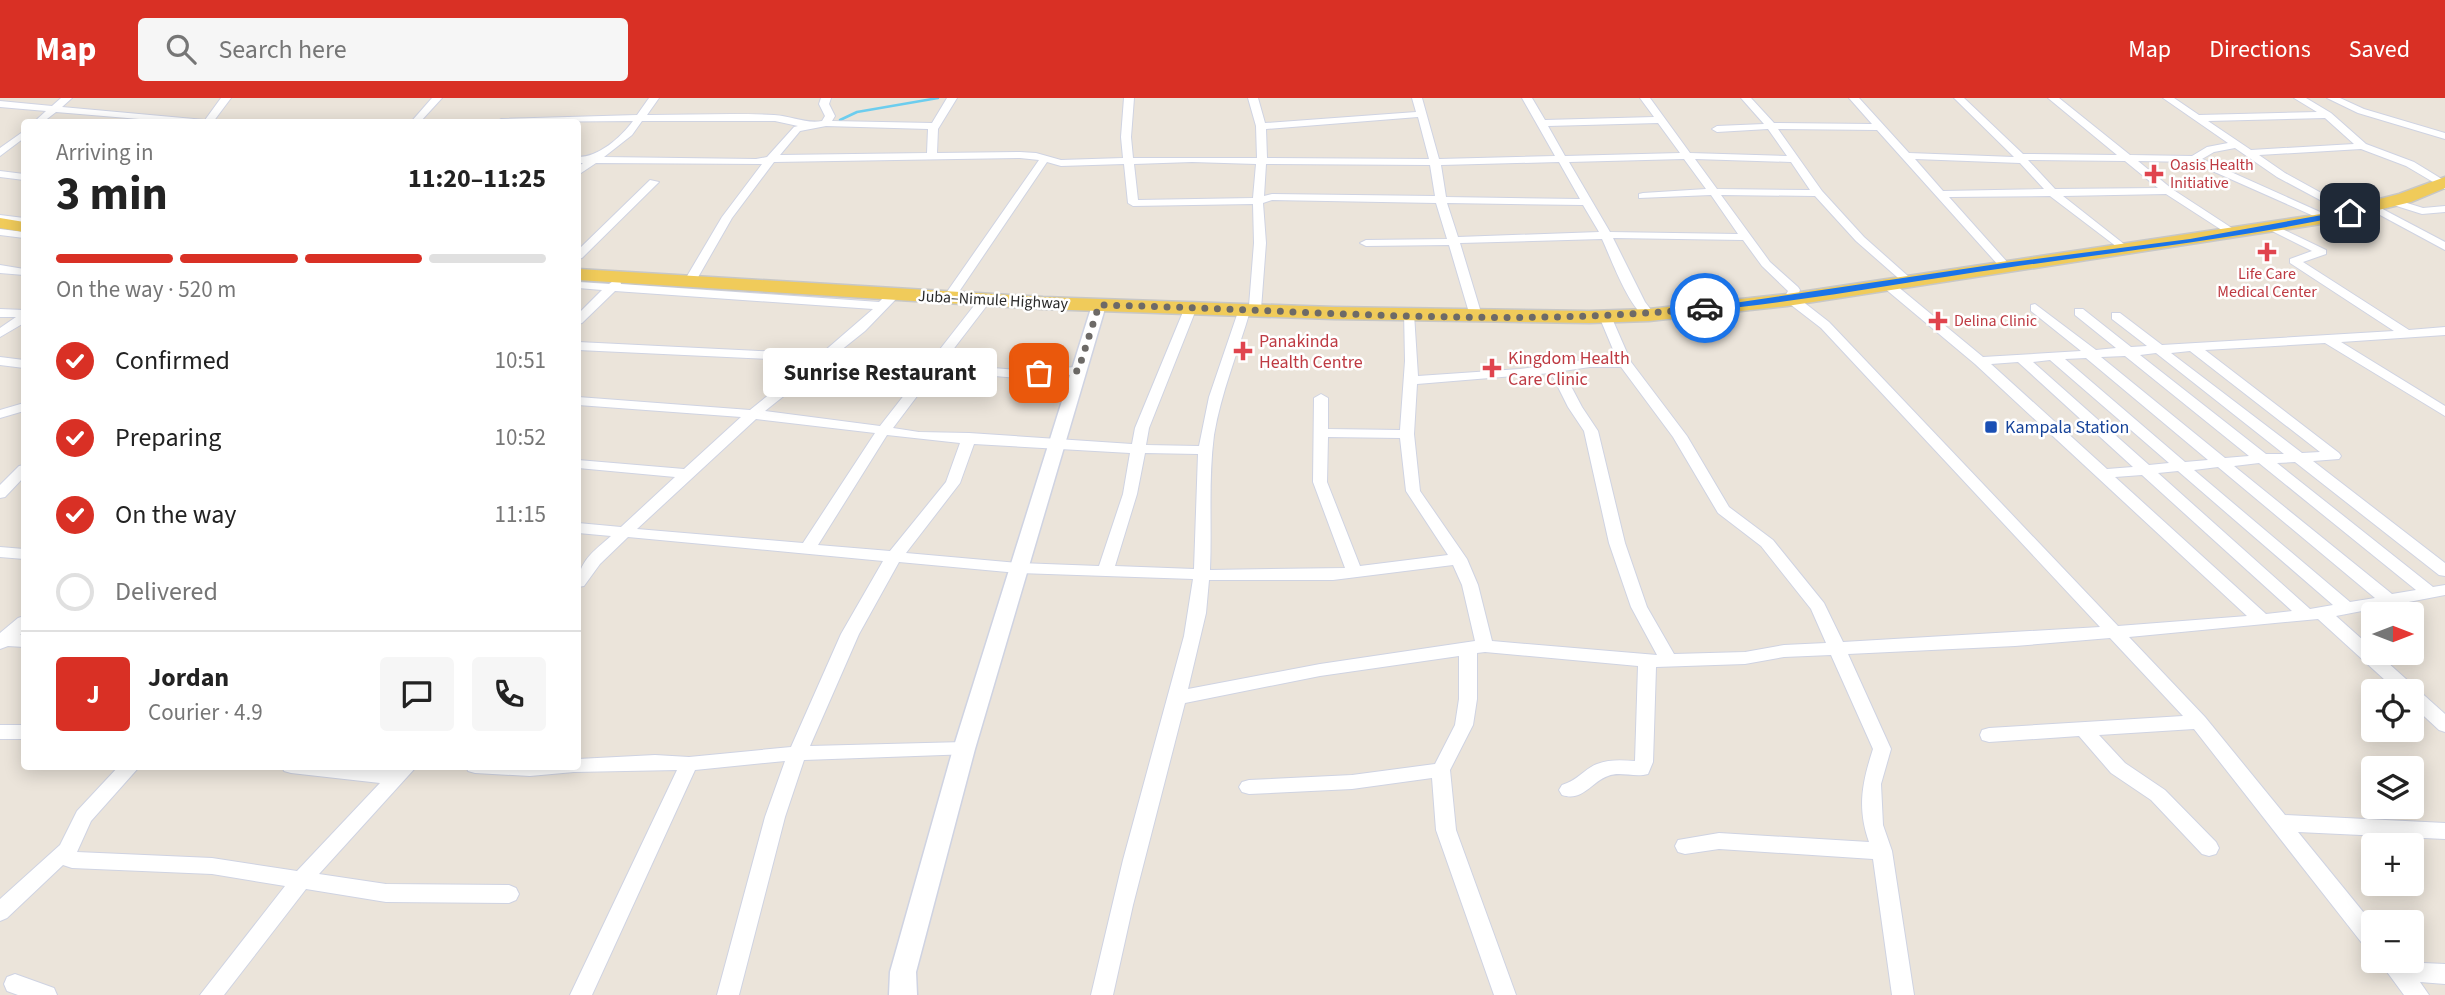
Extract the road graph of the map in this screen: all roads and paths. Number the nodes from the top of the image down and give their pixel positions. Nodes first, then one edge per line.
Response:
1 (67, 98) edge
2 (226, 98) edge
3 (437, 98) edge
4 (654, 98) edge
5 (826, 98) edge
6 (953, 98) edge
7 (1129, 98) edge
8 (1253, 98) edge
9 (1417, 98) edge
10 (1527, 98) edge
11 (1645, 98) edge
12 (1656, 98) edge
13 (1746, 98) edge
14 (1854, 98) edge
15 (1959, 98) edge
16 (2053, 98) edge
17 (2168, 98) edge
18 (2298, 98) edge
19 (2332, 98) edge
20 (0, 104) edge
21 (52, 110) junction
22 (1422, 114) junction
23 (2329, 115) junction
24 (641, 118) junction
25 (2198, 118) junction
26 (42, 119) edge
27 (167, 119) edge
28 (208, 119) edge
29 (418, 119) edge
30 (581, 120) edge
31 (1661, 120) junction
32 (826, 123) junction
33 (1543, 123) junction
34 (806, 126) junction
35 (934, 126) junction
36 (1772, 126) junction
37 (1261, 127) junction
38 (1879, 127) junction
39 (1717, 129) dead end
40 (2445, 136) edge
41 (0, 139) edge
42 (21, 139) edge
43 (21, 140) edge
44 (2236, 145) junction
45 (2362, 146) junction
46 (0, 153) edge
47 (2248, 153) junction
48 (932, 156) junction
49 (1687, 156) junction
50 (1908, 156) junction
51 (2125, 157) junction
52 (1045, 158) junction
53 (2021, 158) junction
54 (1793, 159) junction
55 (2193, 159) junction
56 (581, 160) edge
57 (595, 160) junction
58 (770, 160) junction
59 (1263, 160) junction
60 (1564, 160) junction
61 (1131, 161) junction
62 (1435, 162) junction
63 (581, 170) edge
64 (0, 174) edge
65 (21, 177) edge
66 (654, 182) dead end
67 (2444, 184) edge
68 (2168, 191) junction
69 (1714, 192) junction
70 (2052, 192) junction
71 (1818, 193) junction
72 (1941, 194) junction
73 (1643, 196) dead end
74 (1441, 200) junction
75 (1258, 201) junction
76 (2391, 201) junction
77 (1588, 202) junction
78 (2373, 207) junction
79 (2445, 209) edge
80 (2350, 213) junction
81 (2325, 218) junction
82 (21, 222) edge
83 (1, 225) edge
84 (21, 227) edge
85 (2274, 228) dead end
86 (21, 234) edge
87 (2235, 234) junction
88 (1606, 235) junction
89 (1746, 237) junction
90 (1455, 240) junction
91 (1366, 243) dead end
92 (2445, 247) edge
93 (2124, 250) junction
94 (581, 253) edge
95 (2004, 265) junction
96 (0, 269) edge
97 (581, 270) edge
98 (21, 272) edge
99 (581, 276) edge
100 (690, 279) junction
101 (617, 282) junction
102 (1896, 282) junction
103 (581, 285) edge
104 (950, 295) junction
105 (1790, 298) junction
106 (984, 300) junction
107 (888, 301) junction
108 (1099, 305) junction
109 (1191, 307) junction
110 (2035, 308) dead end
111 (1250, 309) junction
112 (2079, 312) dead end
113 (0, 313) edge
114 (1408, 314) junction
115 (1649, 315) junction
116 (21, 316) edge
117 (1476, 316) junction
118 (1605, 316) junction
119 (2116, 316) dead end
120 (581, 317) edge
121 (21, 318) edge
122 (2445, 331) edge
123 (0, 333) edge
124 (2406, 334) junction
125 (2326, 338) junction
126 (581, 346) edge
127 (2192, 347) junction
128 (2158, 349) junction
129 (2126, 351) junction
130 (2091, 354) junction
131 (2053, 356) junction
132 (825, 358) junction
133 (2021, 358) junction
134 (0, 361) edge
135 (1980, 361) junction
136 (1625, 363) junction
137 (21, 364) edge
138 (931, 367) junction
139 (1555, 367) junction
140 (1078, 371) junction
141 (1411, 380) junction
142 (1321, 398) dead end
143 (581, 401) edge
144 (21, 408) edge
145 (2445, 412) edge
146 (0, 414) edge
147 (752, 415) junction
148 (883, 431) junction
149 (1321, 433) junction
150 (1407, 434) junction
151 (969, 437) junction
152 (1059, 443) junction
153 (1137, 449) junction
154 (1205, 450) junction
155 (2296, 457) junction
156 (2260, 459) junction
157 (581, 464) edge
158 (2221, 464) junction
159 (2181, 467) junction
160 (2146, 470) junction
161 (21, 472) edge
162 (688, 474) junction
163 (2102, 474) junction
164 (21, 490) edge
165 (2, 491) edge
166 (581, 528) edge
167 (626, 530) junction
168 (807, 550) junction
169 (0, 552) edge
170 (21, 555) edge
171 (892, 558) junction
172 (1459, 559) junction
173 (1019, 568) junction
174 (2445, 571) edge
175 (1105, 572) junction
176 (1201, 573) junction
177 (1355, 573) junction
178 (581, 578) edge
179 (2437, 591) edge
180 (2388, 600) junction
181 (2346, 608) junction
182 (2314, 614) junction
183 (2262, 620) junction
184 (21, 624) edge
185 (2113, 633) junction
186 (1, 640) edge
187 (21, 641) edge
188 (1476, 648) junction
189 (1836, 648) junction
190 (1667, 658) junction
191 (1647, 661) junction
192 (2393, 679) edge
193 (1177, 698) junction
194 (2424, 706) edge
195 (2199, 722) junction
196 (2445, 725) edge
197 (2083, 729) junction
198 (0, 732) edge
199 (21, 732) edge
200 (1989, 735) dead end
201 (964, 749) junction
202 (797, 753) junction
203 (689, 764) junction
204 (581, 766) edge
205 (127, 770) edge
206 (365, 770) edge
207 (1441, 770) junction
208 (402, 772) edge
209 (1249, 787) dead end
210 (1569, 790) dead end
211 (2280, 823) junction
212 (2445, 831) edge
213 (1685, 846) dead end
214 (2209, 848) dead end
215 (65, 850) junction
216 (1882, 851) junction
217 (302, 879) junction
218 (509, 894) dead end
219 (0, 912) edge
220 (2361, 925) edge
221 (2424, 970) edge
222 (2400, 973) edge
223 (2445, 974) edge
224 (15, 984) dead end
225 (46, 995) edge
226 (211, 995) edge
227 (581, 995) edge
228 (728, 995) edge
229 (903, 995) edge
230 (1102, 995) edge
231 (1505, 995) edge
232 (1903, 995) edge
233 (2418, 995) edge

1 - 21 street
2 - 28 street
3 - 29 street
4 - 24 street
5 - 32 street
6 - 35 street
7 - 61 street
8 - 37 street
9 - 22 street
10 - 33 street
11 - 12 street
11 - 31 street
13 - 36 street
14 - 38 street
15 - 53 street
16 - 51 street
17 - 25 street
18 - 23 street
19 - 40 street
20 - 21 street
21 - 26 street
21 - 27 street
22 - 37 street
22 - 62 street
23 - 25 street
23 - 45 street
24 - 30 street
24 - 34 street
24 - 57 street
25 - 44 street
31 - 33 street
31 - 49 street
32 - 34 street
32 - 35 street
33 - 60 street
34 - 58 street
35 - 48 street
36 - 38 street
36 - 39 street
36 - 54 street
37 - 59 street
38 - 50 street
41 - 42 street
43 - 46 street
44 - 47 street
44 - 55 street
45 - 47 street
45 - 67 street
47 - 80 street
48 - 52 street
48 - 58 street
49 - 54 street
49 - 60 street
49 - 69 street
50 - 53 street
50 - 72 street
51 - 53 street
51 - 55 street
51 - 68 street
52 - 61 street
52 - 104 street
53 - 70 street
54 - 71 street
55 - 81 street
56 - 57 street
57 - 58 street
57 - 63 street
58 - 100 street
59 - 61 street
59 - 62 street
59 - 75 street
60 - 62 street
60 - 77 street
61 - 75 street
62 - 74 street
64 - 65 street
66 - 94 street
67 - 76 main road, Juba–Nimule Highway
68 - 70 street
68 - 87 street
69 - 71 street
69 - 73 street
69 - 89 street
70 - 72 street
70 - 93 street
71 - 102 street
72 - 95 street
74 - 75 street
74 - 77 street
74 - 90 street
75 - 111 street
76 - 78 main road, Juba–Nimule Highway
76 - 79 street
77 - 88 street
78 - 80 main road, Juba–Nimule Highway
78 - 92 street
80 - 81 main road, Juba–Nimule Highway
81 - 87 main road, Juba–Nimule Highway
82 - 83 street
83 - 84 main road
83 - 86 street
85 - 124 street
87 - 93 main road, Juba–Nimule Highway
88 - 89 street
88 - 90 street
88 - 115 street
89 - 105 street
90 - 91 street
90 - 117 street
93 - 95 main road, Juba–Nimule Highway
95 - 102 main road, Juba–Nimule Highway
96 - 98 street
97 - 100 street
99 - 101 main road, Juba–Nimule Highway
100 - 101 main road, Juba–Nimule Highway
100 - 104 street
100 - 107 main road, Juba–Nimule Highway
101 - 103 street
101 - 107 street
101 - 120 street
102 - 105 main road, Juba–Nimule Highway
102 - 135 street
104 - 106 main road, Juba–Nimule Highway
104 - 107 main road, Juba–Nimule Highway
105 - 115 main road, Juba–Nimule Highway
105 - 185 street
106 - 108 main road, Juba–Nimule Highway
106 - 138 street
107 - 132 street
108 - 109 main road, Juba–Nimule Highway
108 - 140 street
109 - 111 main road, Juba–Nimule Highway
109 - 153 street
110 - 130 street
111 - 114 main road, Juba–Nimule Highway
111 - 154 street
112 - 129 street
113 - 116 street
114 - 117 main road, Juba–Nimule Highway
114 - 141 street
115 - 118 main road, Juba–Nimule Highway
117 - 118 main road, Juba–Nimule Highway
118 - 136 street
119 - 128 street
121 - 123 street
122 - 124 street
124 - 125 street
125 - 127 street
125 - 145 street
126 - 132 street
127 - 128 street
127 - 155 street
128 - 129 street
128 - 155 street
129 - 130 street
129 - 156 street
130 - 131 street
130 - 158 street
131 - 133 street
131 - 159 street
132 - 147 street
133 - 135 street
133 - 160 street
134 - 137 street
135 - 163 street
136 - 139 street
136 - 189 street
138 - 140 street
138 - 148 street
139 - 141 street
139 - 190 street
140 - 152 street
141 - 150 street
142 - 149 street
143 - 147 street
144 - 146 street
147 - 148 street
147 - 162 street
148 - 151 street
148 - 168 street
149 - 150 street
149 - 177 street
150 - 172 street
151 - 152 street
151 - 171 street
152 - 153 street
152 - 173 street
153 - 154 street
153 - 175 street
154 - 176 street
155 - 156 street
155 - 174 street
156 - 158 street
156 - 179 street
157 - 162 street
158 - 159 street
158 - 180 street
159 - 160 street
159 - 181 street
160 - 163 street
160 - 182 street
161 - 165 street
162 - 167 street
163 - 183 street
164 - 165 street
166 - 167 street
167 - 168 street
167 - 178 street
168 - 171 street
169 - 170 street
171 - 173 street
171 - 202 street
172 - 177 street
172 - 188 street
173 - 175 street
173 - 201 street
175 - 176 street
176 - 177 street
176 - 193 street
179 - 180 street
180 - 181 street
181 - 182 street
182 - 183 street
182 - 192 street
183 - 185 street
184 - 186 street
185 - 189 street
185 - 195 street
186 - 187 street
188 - 191 street
188 - 193 street
188 - 207 street
189 - 190 street
189 - 216 street
190 - 191 street
191 - 210 street
193 - 230 street
194 - 196 street
195 - 197 street
195 - 211 street
197 - 200 street
197 - 214 street
198 - 199 street
201 - 202 street
201 - 229 street
202 - 203 street
202 - 228 street
203 - 204 street
203 - 227 street
205 - 215 street
206 - 208 street
207 - 209 street
207 - 231 street
208 - 217 street
211 - 212 street
211 - 220 street
213 - 216 street
215 - 217 street
215 - 219 street
216 - 232 street
217 - 218 street
217 - 226 street
221 - 223 street
222 - 233 street
224 - 225 street

